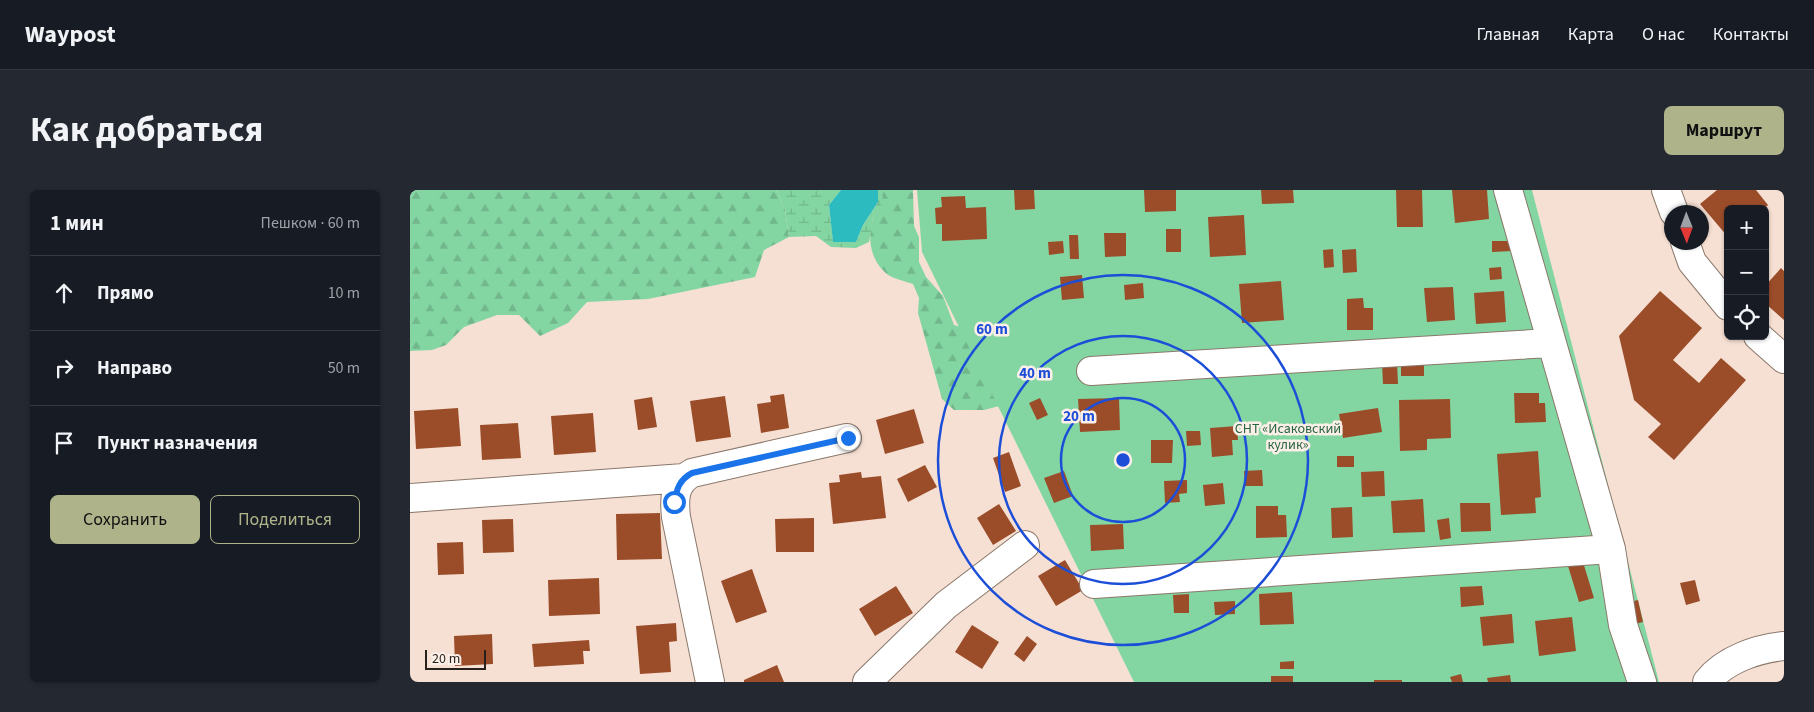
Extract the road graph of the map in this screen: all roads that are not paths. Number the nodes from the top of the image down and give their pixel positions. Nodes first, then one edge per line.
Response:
1 (1508, 190) edge
2 (1666, 190) edge
3 (1671, 205) edge
4 (1688, 250) edge
5 (1724, 301) edge
6 (1763, 340) edge
7 (1550, 343) junction
8 (1784, 359) edge
9 (1092, 370) dead end
10 (848, 438) dead end
11 (684, 478) junction
12 (410, 498) edge
13 (1025, 545) dead end
14 (1610, 549) junction
15 (1094, 584) dead end
16 (1784, 646) edge
17 (710, 682) edge
18 (867, 682) edge
19 (1642, 682) edge
20 (1707, 682) edge

1 - 7 street
2 - 3 street
4 - 5 street
6 - 8 street
7 - 9 street
7 - 14 street
10 - 11 street
11 - 12 street
11 - 17 street
13 - 18 street
14 - 15 street
14 - 19 street
16 - 20 street

